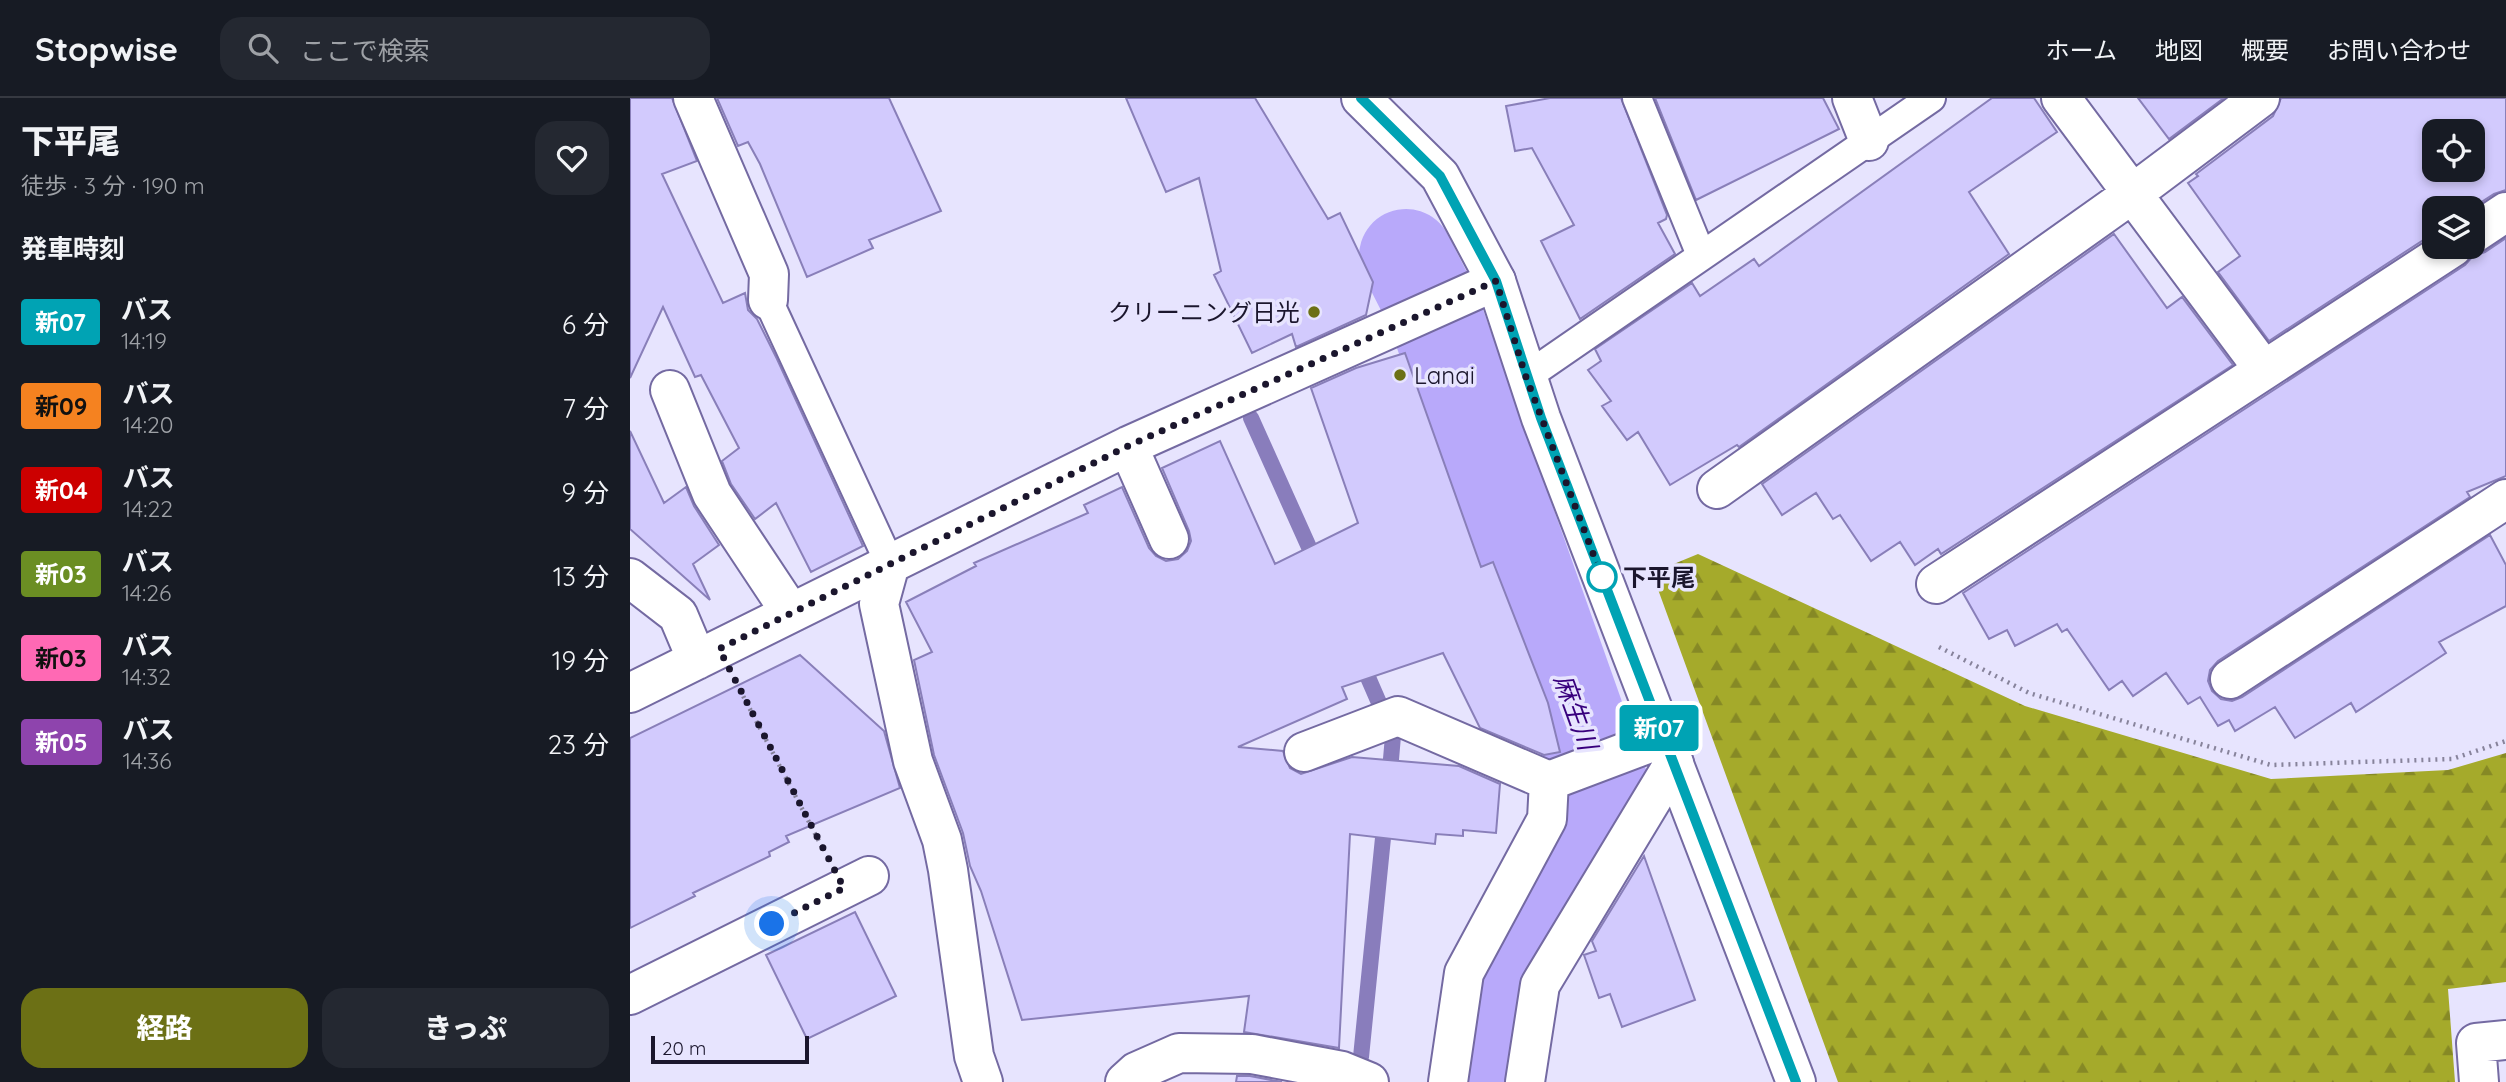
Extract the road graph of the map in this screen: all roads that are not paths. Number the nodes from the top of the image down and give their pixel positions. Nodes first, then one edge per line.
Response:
1 (693, 98) edge
2 (1361, 98) edge
3 (1637, 98) edge
4 (1852, 98) edge
5 (1931, 98) edge
6 (2061, 98) edge
7 (2260, 98) edge
8 (1869, 141) junction
9 (2132, 194) junction
10 (2506, 212) edge
11 (2485, 226) edge
12 (1701, 256) junction
13 (2435, 259) edge
14 (1496, 281) junction
15 (768, 300) joint
16 (2264, 370) junction
17 (1526, 377) junction
18 (670, 390) dead end
19 (1128, 446) junction
20 (1717, 489) dead end
21 (2506, 499) edge
22 (1169, 540) dead end
23 (890, 564) junction
24 (630, 578) edge
25 (1936, 584) dead end
26 (791, 613) junction
27 (708, 654) junction
28 (2230, 679) dead end
29 (630, 693) edge
30 (1668, 751) junction
31 (1304, 752) dead end
32 (1561, 777) junction
33 (856, 882) road end
34 (630, 995) edge
35 (2506, 1040) edge
36 (983, 1082) edge
37 (1125, 1082) edge
38 (1369, 1082) edge
39 (1448, 1082) edge
40 (1525, 1082) edge
41 (1796, 1082) edge
42 (2479, 1082) edge

1 - 15 street
2 - 14 street
3 - 12 lane
4 - 8 street
5 - 8 lane
6 - 9 street
7 - 9 street
8 - 12 lane
9 - 16 street
9 - 20 street
10 - 11 street
12 - 17 lane
13 - 16 street
14 - 17 street
14 - 19 street
15 - 23 lane
16 - 25 street
17 - 30 street
18 - 26 street
19 - 22 street
19 - 23 street
21 - 28 street
23 - 26 street
23 - 36 street
24 - 27 street
26 - 27 street
27 - 29 street
30 - 32 street
30 - 40 street
30 - 41 street
31 - 32 street
32 - 39 street
33 - 34 street
35 - 42 street
37 - 38 street

